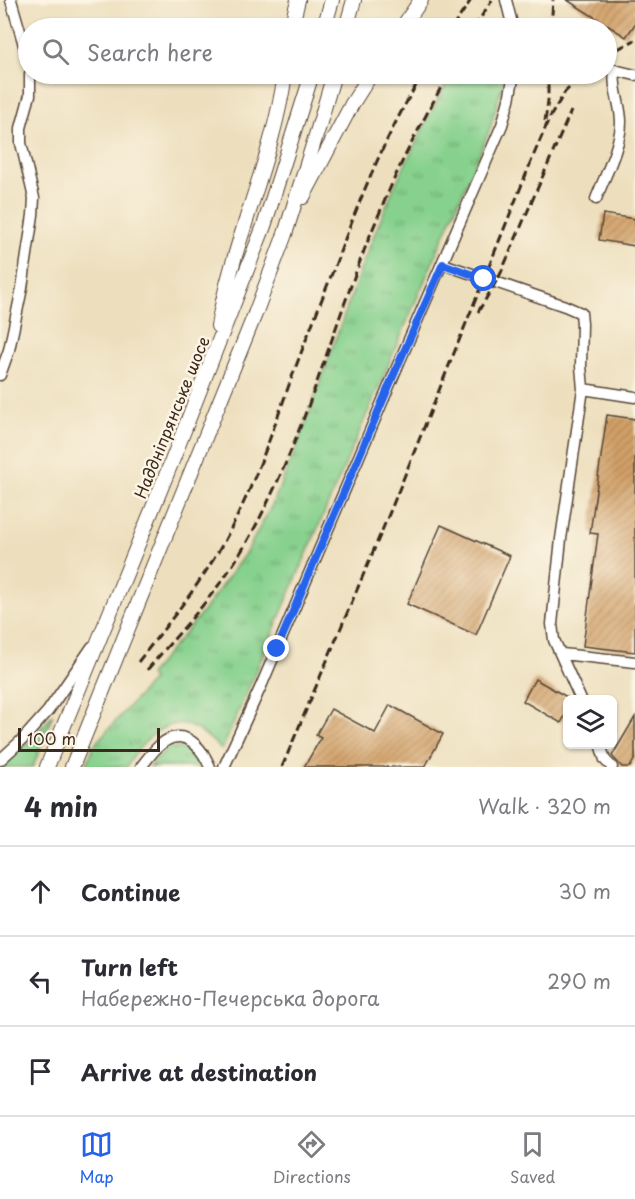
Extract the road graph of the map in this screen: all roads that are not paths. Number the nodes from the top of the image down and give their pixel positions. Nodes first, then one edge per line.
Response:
1 (11, 0) edge
2 (298, 0) edge
3 (332, 0) edge
4 (354, 0) edge
5 (421, 0) edge
6 (506, 0) edge
7 (294, 18) edge
8 (327, 18) edge
9 (349, 18) edge
10 (409, 18) edge
11 (510, 18) edge
12 (18, 24) edge
13 (617, 70) edge
14 (635, 75) edge
15 (30, 84) edge
16 (283, 84) edge
17 (309, 84) edge
18 (331, 84) edge
19 (365, 84) edge
20 (512, 84) edge
21 (614, 84) edge
22 (596, 200) dead end
23 (285, 234) junction
24 (443, 264) junction
25 (213, 357) junction
26 (0, 375) edge
27 (583, 389) junction
28 (635, 397) edge
29 (104, 629) junction
30 (562, 654) junction
31 (635, 662) edge
32 (579, 695) edge
33 (602, 749) edge
34 (0, 760) edge
35 (47, 767) edge
36 (72, 767) edge
37 (141, 767) edge
38 (210, 767) edge
39 (224, 767) edge
40 (612, 767) edge

1 - 12 street
2 - 7 main road
3 - 8 main road
4 - 9 main road
5 - 10 main road
6 - 11 street
13 - 14 street
15 - 26 street
16 - 25 main road
17 - 25 main road, Наддніпрянське шосе
18 - 23 main road
19 - 23 main road
20 - 24 street
21 - 22 street
23 - 36 main road
24 - 27 street
24 - 39 street
25 - 29 main road, Наддніпрянське шосе
27 - 28 street
27 - 30 street
29 - 34 street
29 - 35 main road, Наддніпрянське шосе
30 - 31 street
30 - 32 street
33 - 40 street
37 - 38 street

